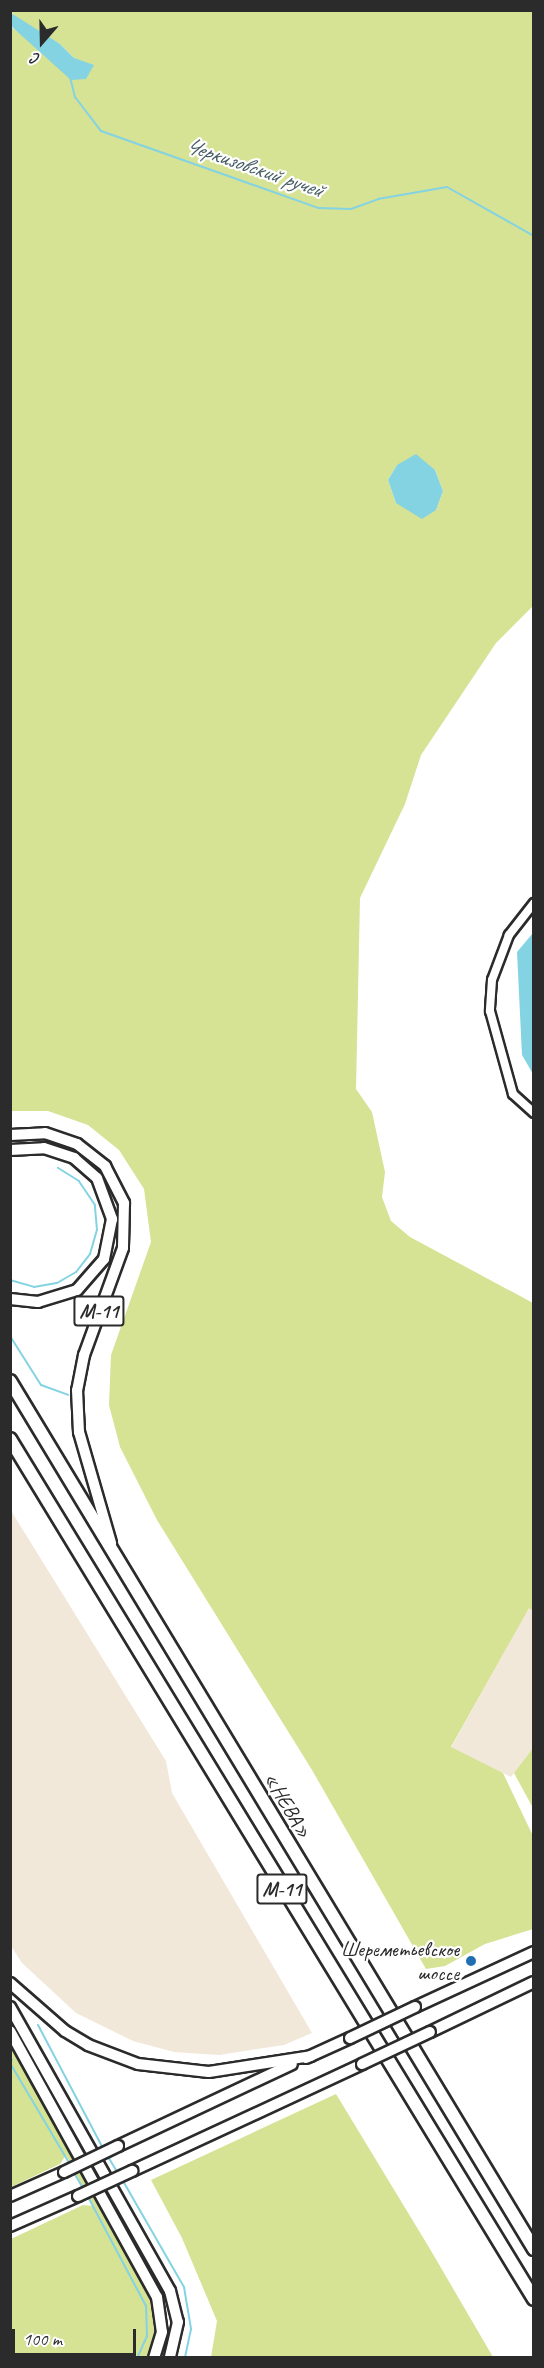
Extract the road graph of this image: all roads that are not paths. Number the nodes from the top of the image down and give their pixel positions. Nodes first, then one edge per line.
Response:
1 (534, 903) edge
2 (534, 1113) edge
3 (10, 1135) edge
4 (10, 1150) edge
5 (10, 1299) edge
6 (10, 1382) edge
7 (10, 1438) edge
8 (10, 1446) edge
9 (25, 1464) junction
10 (117, 1561) junction
11 (534, 1952) edge
12 (534, 1982) edge
13 (10, 1983) edge
14 (10, 2007) edge
15 (10, 2031) edge
16 (311, 2056) junction
17 (10, 2196) edge
18 (32, 2217) junction
19 (10, 2226) edge
20 (10, 2231) edge
21 (534, 2249) edge
22 (534, 2299) edge
23 (154, 2358) edge
24 (170, 2358) edge

1 - 2 street
3 - 10 main road, М-11
4 - 5 main road, М-11
6 - 10 highway, «НЕВА» / М-11
7 - 9 highway, М-11
8 - 9 main road, М-11
9 - 22 highway, М-11
10 - 21 highway, «НЕВА» / М-11
11 - 16 main road, bridge
12 - 18 main road, bridge
13 - 16 main road
14 - 24 main road
15 - 23 main road
16 - 17 main road, bridge
18 - 19 main road
18 - 20 main road

